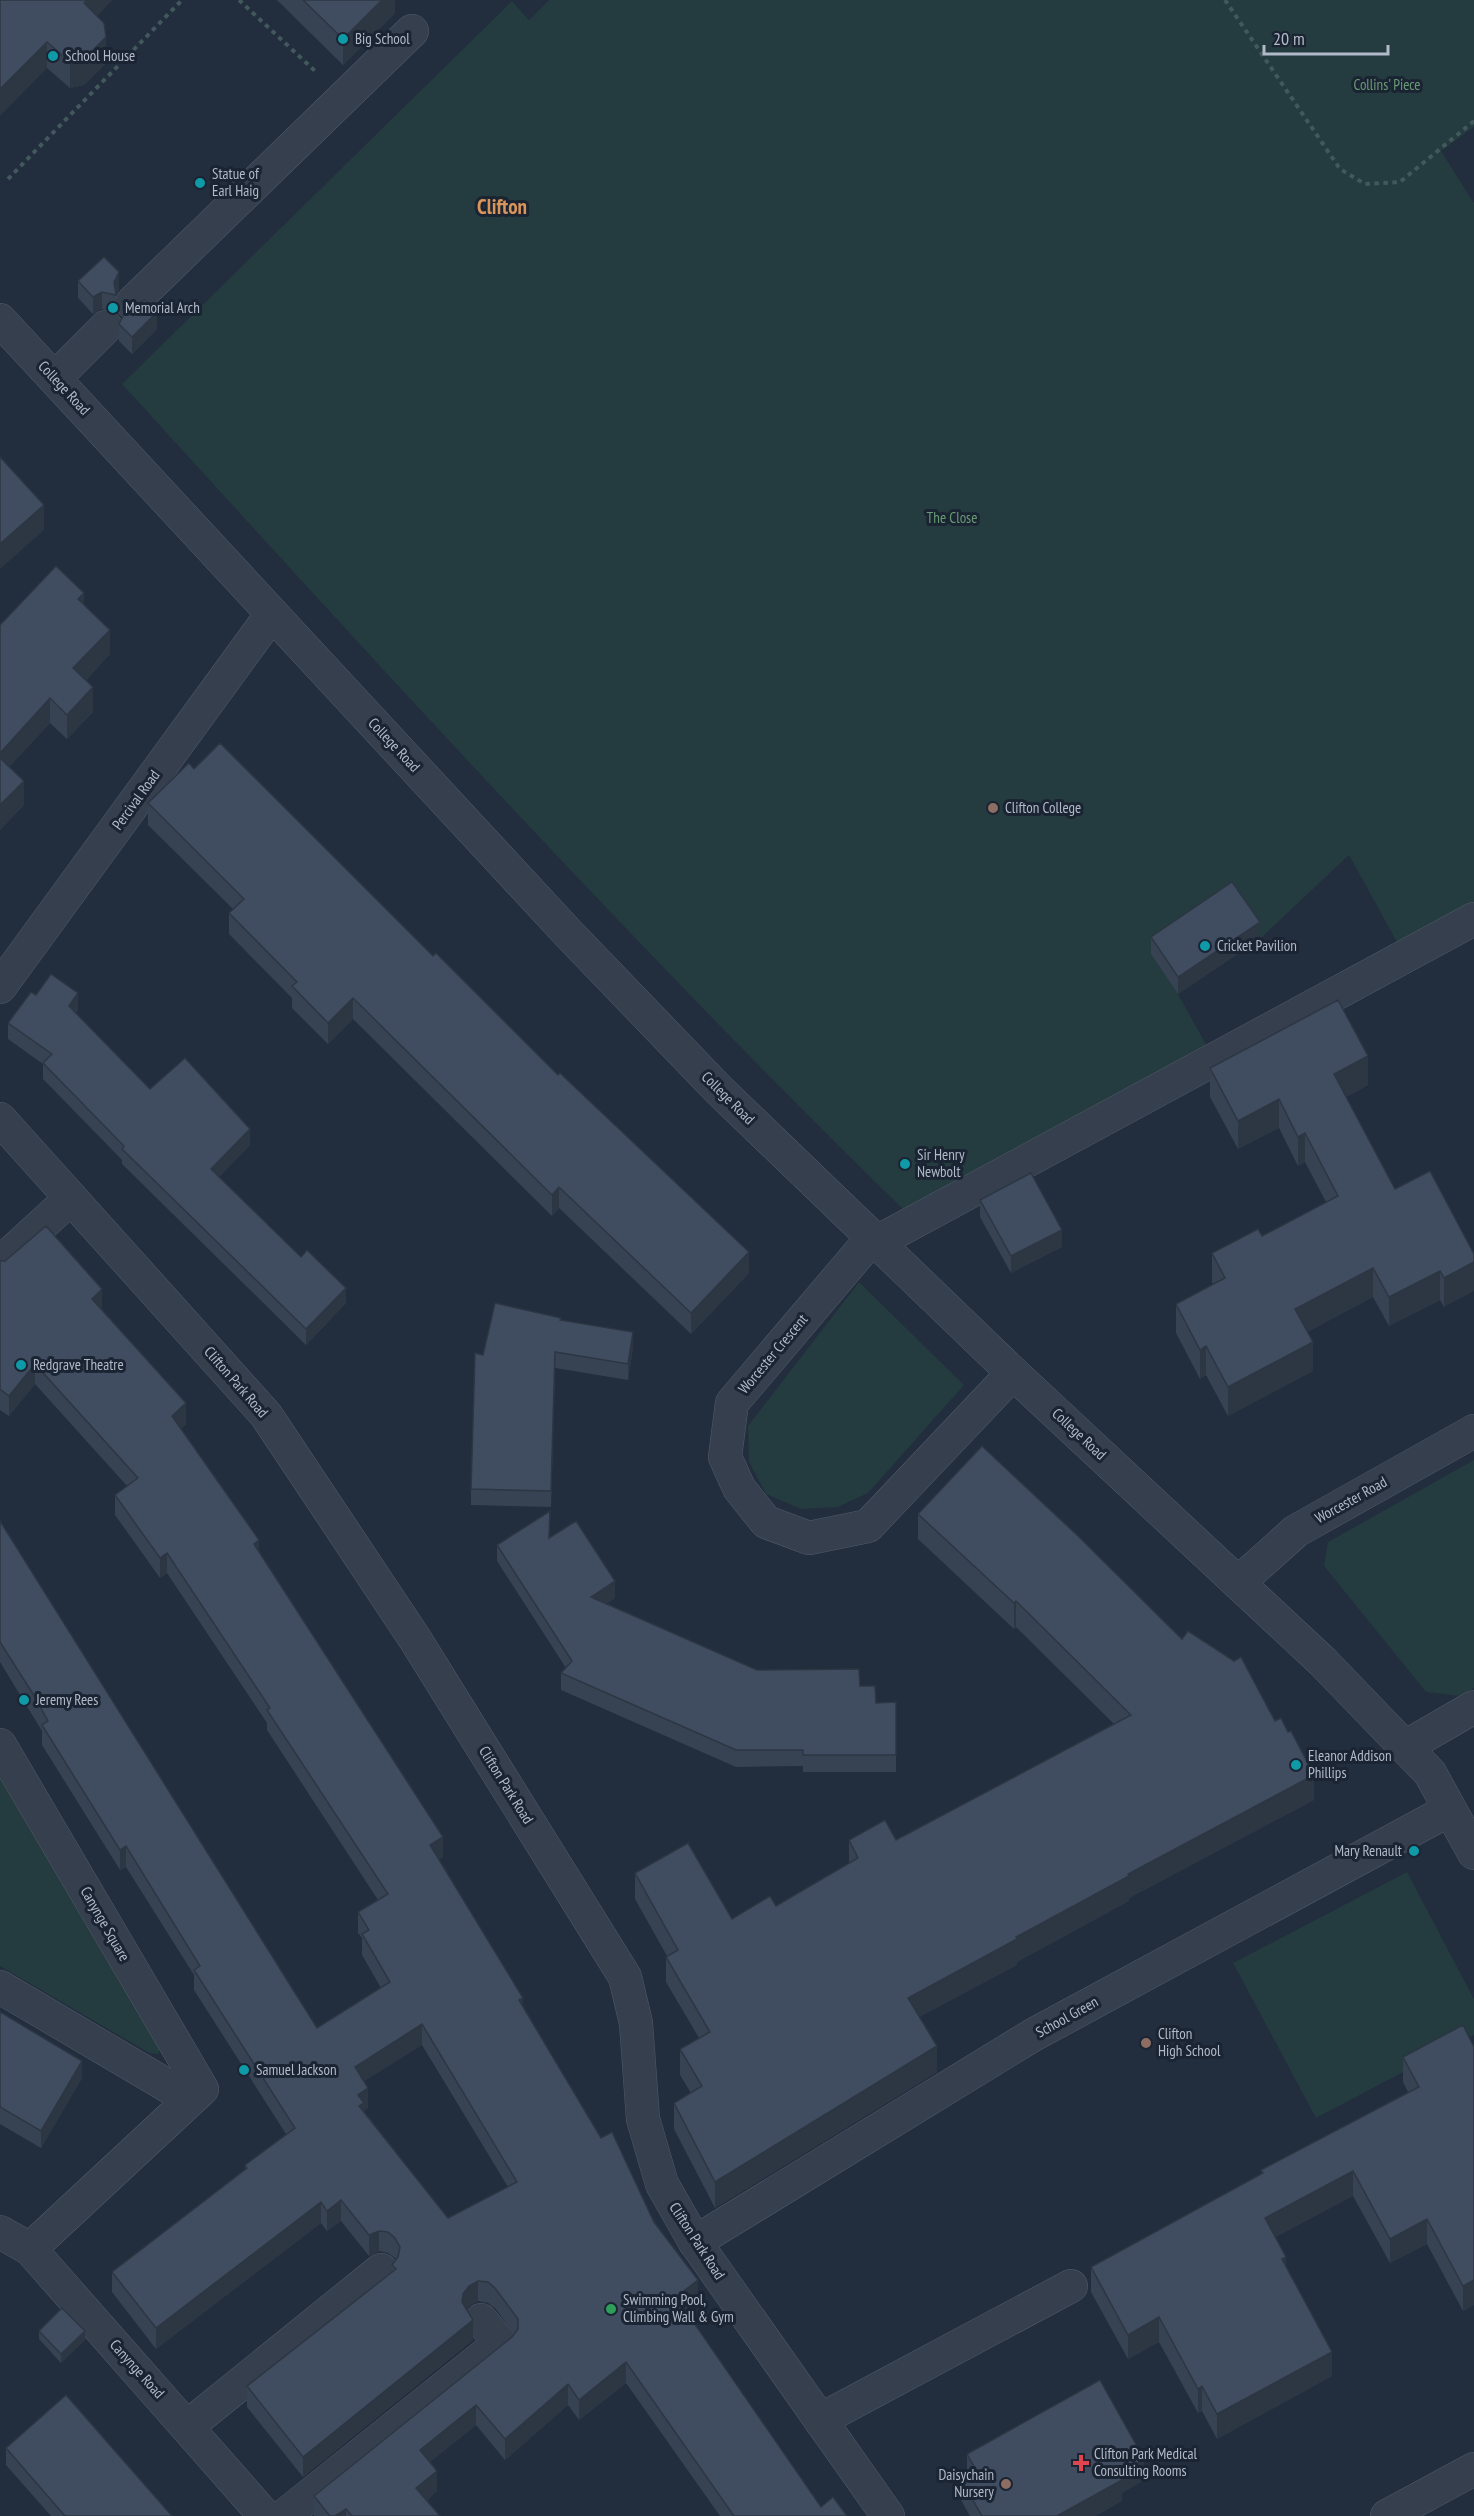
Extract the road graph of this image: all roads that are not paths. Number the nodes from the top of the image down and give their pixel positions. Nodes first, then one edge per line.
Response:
1 (412, 31) dead end
2 (132, 303) edge
3 (0, 320) edge
4 (106, 327) dead end
5 (55, 378) junction
6 (272, 614) junction
7 (1474, 920) edge
8 (0, 987) edge
9 (0, 1119) edge
10 (71, 1198) junction
11 (875, 1240) junction
12 (0, 1263) edge
13 (1013, 1373) junction
14 (1474, 1431) edge
15 (1238, 1583) junction
16 (1474, 1707) edge
17 (0, 1745) edge
18 (1405, 1747) junction
19 (1449, 1810) junction
20 (1474, 1853) edge
21 (0, 1987) edge
22 (190, 2099) junction
23 (0, 2232) edge
24 (695, 2242) junction
25 (30, 2249) junction
26 (381, 2271) dead end
27 (1071, 2286) dead end
28 (481, 2320) dead end
29 (820, 2420) junction
30 (188, 2426) junction
31 (1474, 2469) edge
32 (265, 2516) edge
33 (284, 2516) edge
34 (888, 2516) edge
35 (1387, 2516) edge

1 - 2 street
3 - 5 street, College Road
4 - 5 street
5 - 6 street, College Road
6 - 8 street, Percival Road
6 - 11 street, College Road
7 - 11 street
9 - 10 street, Clifton Park Road
10 - 12 street
10 - 24 street, Clifton Park Road
11 - 13 street, College Road
11 - 13 street, Worcester Crescent
13 - 15 street, College Road
14 - 15 street, Worcester Road
15 - 18 street, College Road
16 - 18 street
17 - 22 street, Canynge Square
18 - 19 street, College Road
19 - 20 street, College Road
19 - 24 street, School Green
21 - 22 street
22 - 25 street
23 - 25 street, Canynge Road
24 - 29 street, Clifton Park Road
25 - 30 street, Canynge Road
26 - 30 street
27 - 29 street
28 - 33 street
29 - 34 street, Clifton Park Road
30 - 32 street, Canynge Road
31 - 35 street

